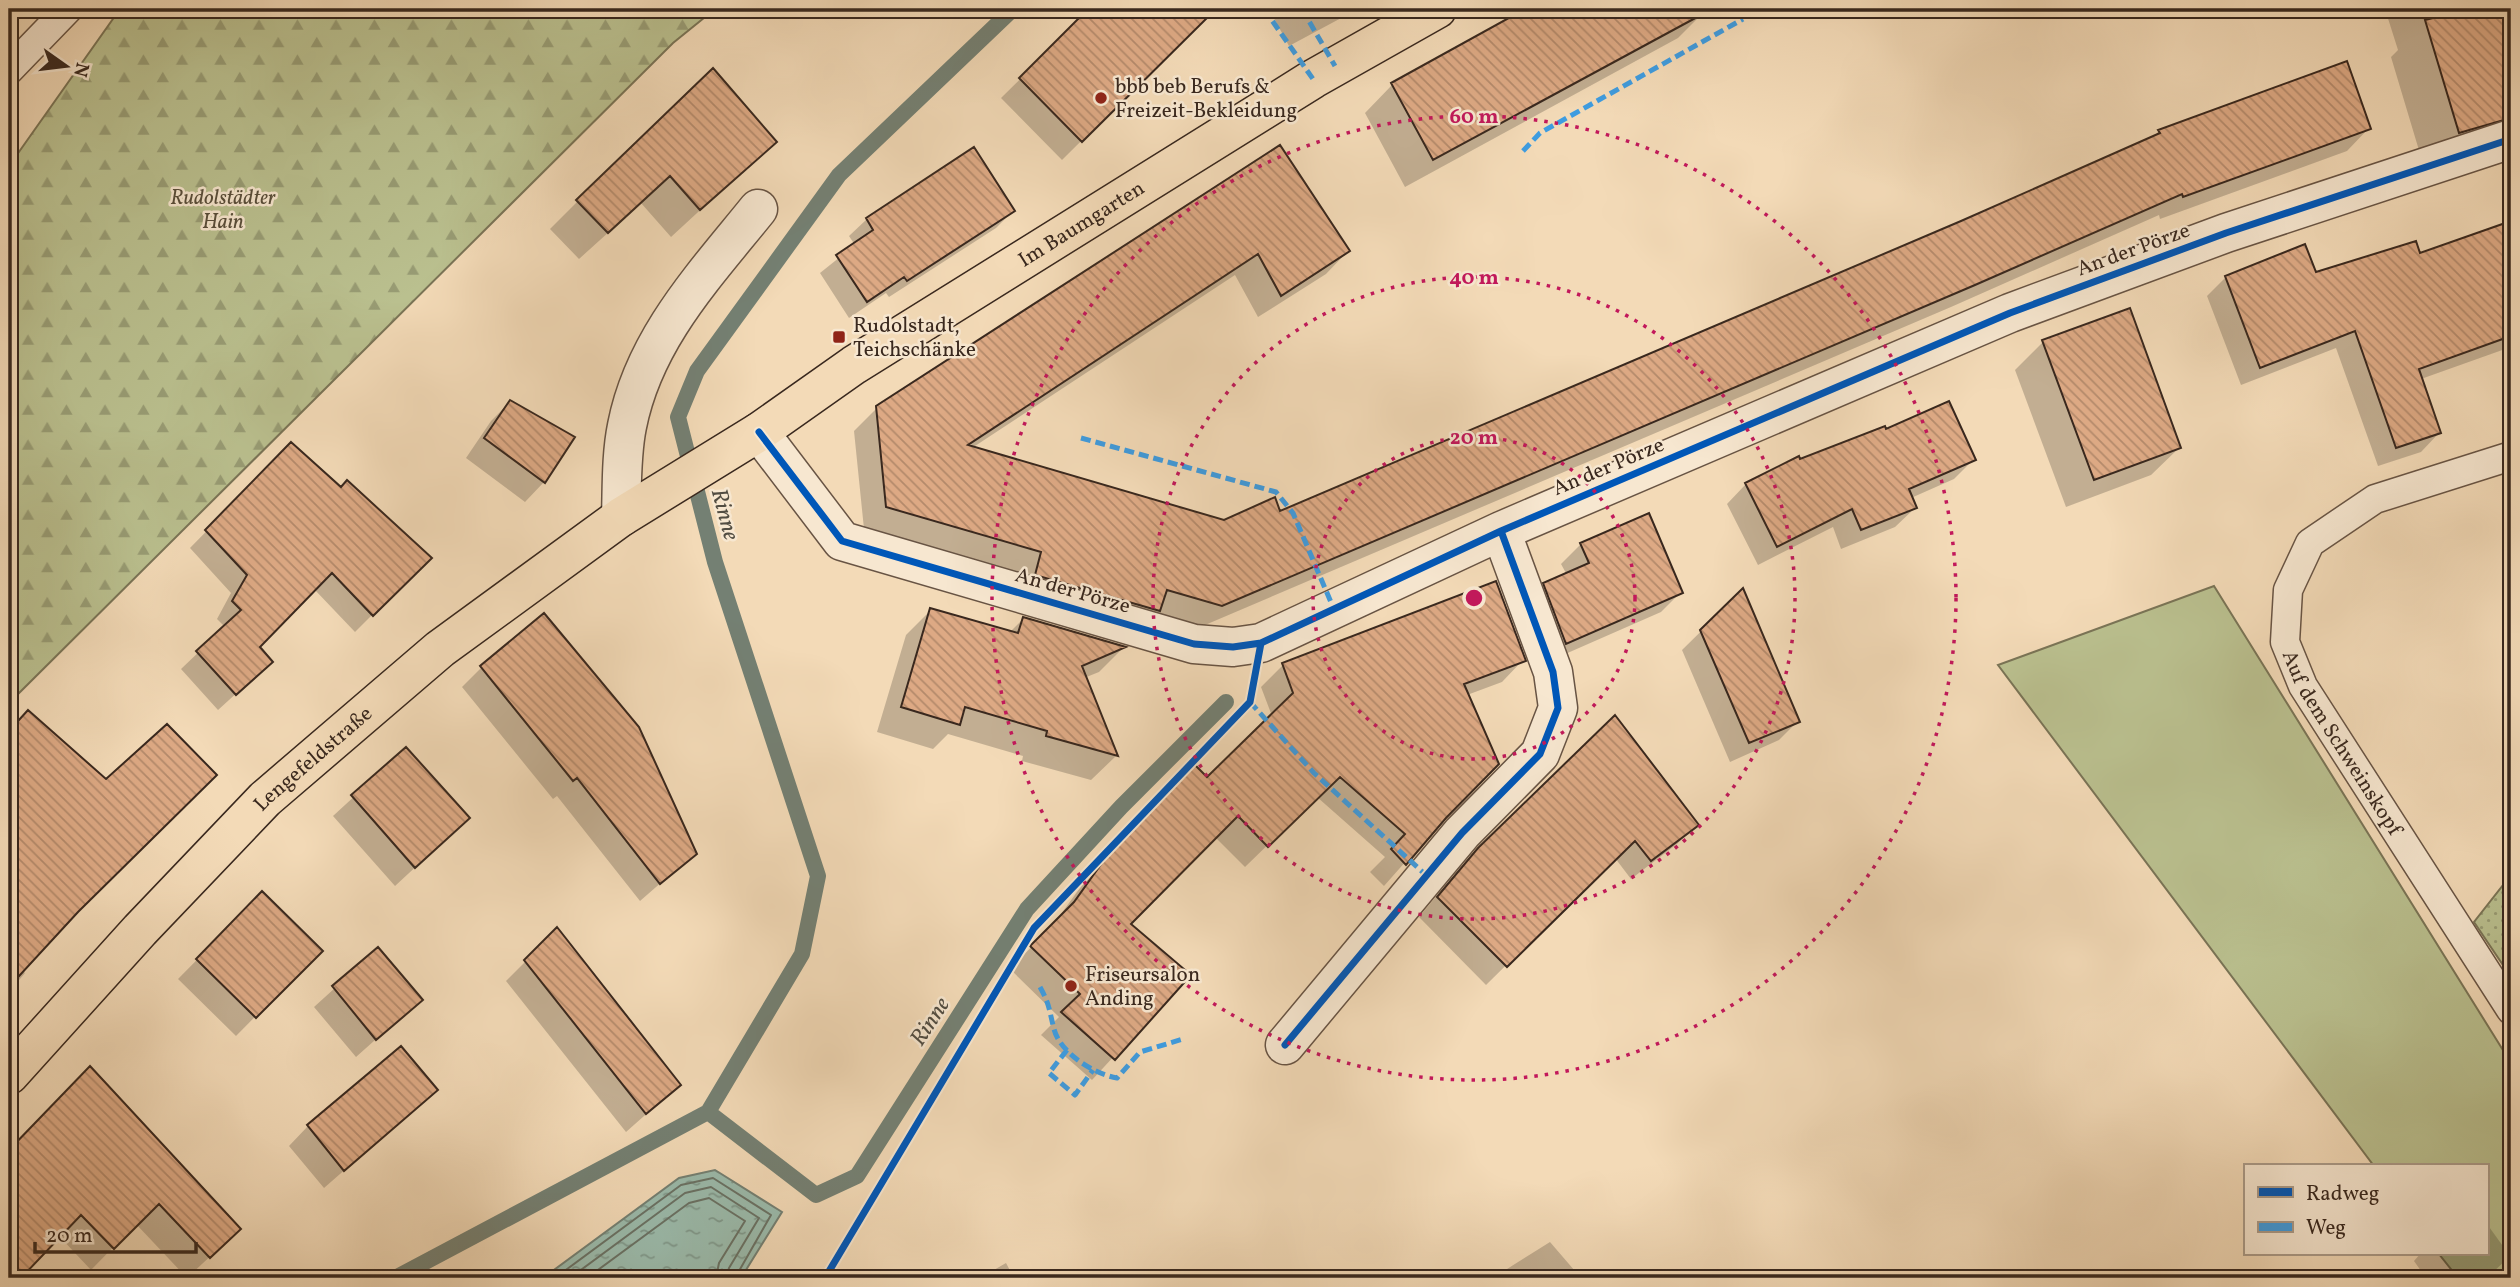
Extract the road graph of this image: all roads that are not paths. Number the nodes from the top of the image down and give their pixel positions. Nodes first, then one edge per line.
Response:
1 (68, 9) edge
2 (1437, 9) edge
3 (9, 70) edge
4 (2511, 139) edge
5 (758, 209) dead end
6 (746, 440) junction
7 (2511, 456) edge
8 (662, 493) joint
9 (621, 517) junction
10 (1501, 531) junction
11 (2511, 1010) edge
12 (1285, 1045) dead end
13 (9, 1075) edge

1 - 3 lane
2 - 6 main road, Im Baumgarten
4 - 10 street, An der Pörze
5 - 9 street
6 - 8 main road, Im Baumgarten
6 - 10 street, An der Pörze
7 - 11 lane, Auf dem Schweinskopf
8 - 9 main road, Lengefeldstraße
9 - 13 main road, Lengefeldstraße
10 - 12 street

